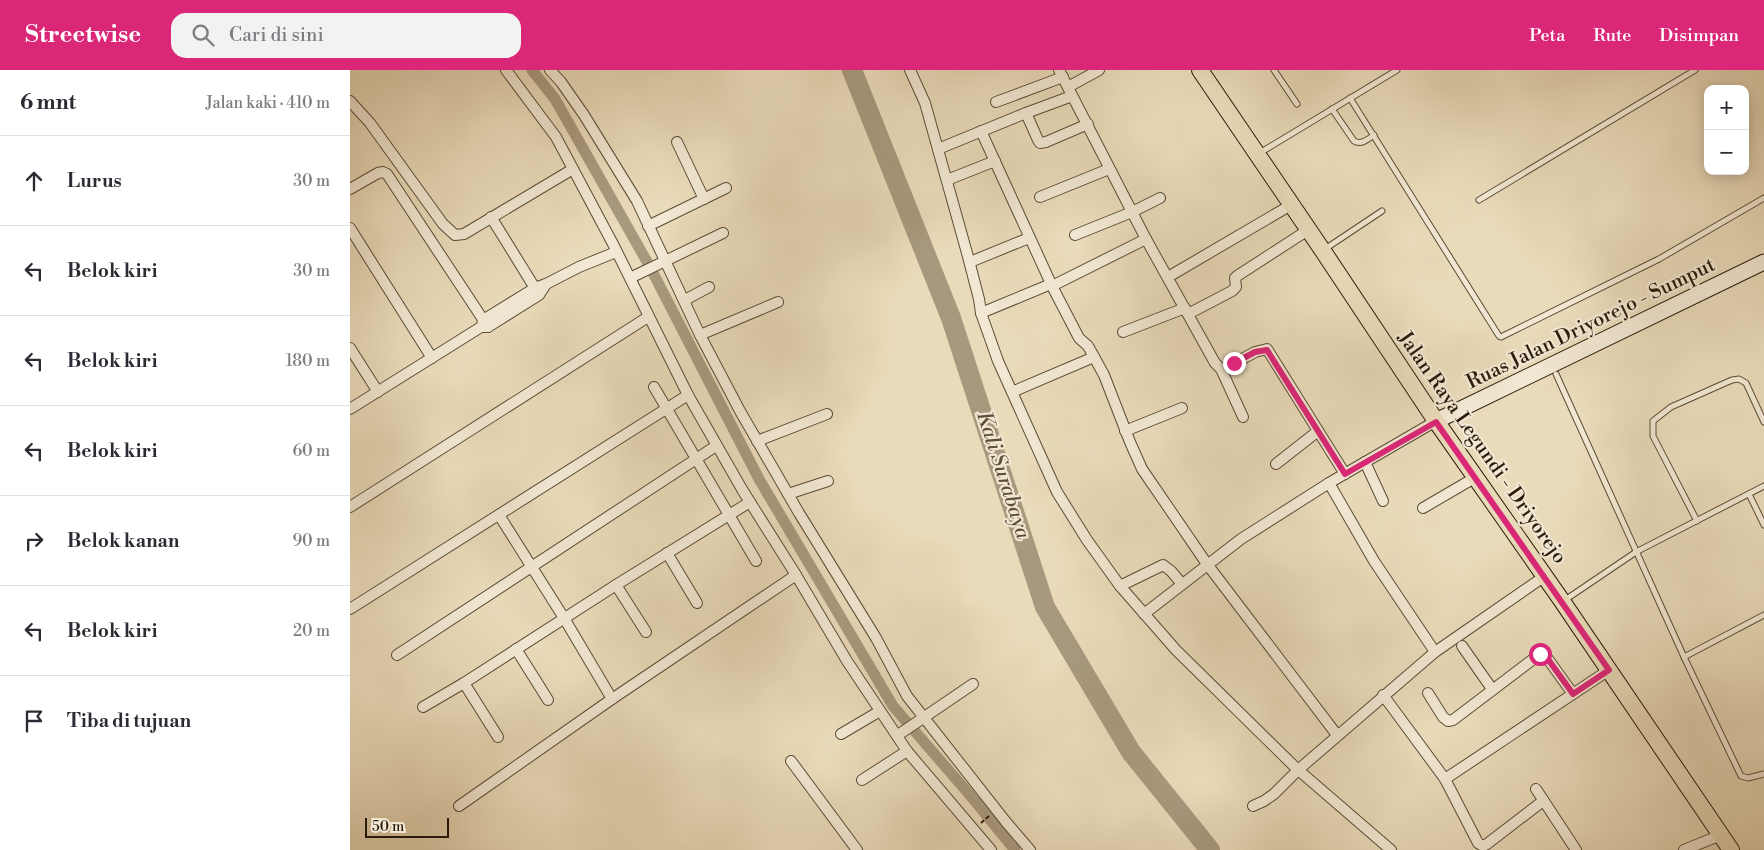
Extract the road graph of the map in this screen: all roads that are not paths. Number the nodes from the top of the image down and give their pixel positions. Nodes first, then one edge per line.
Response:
1 (550, 70) edge
2 (910, 70) edge
3 (1099, 70) edge
4 (1200, 70) edge
5 (1274, 70) edge
6 (1397, 70) edge
7 (1695, 70) edge
8 (509, 71) edge
9 (1061, 74) edge
10 (1070, 92) junction
11 (1350, 98) junction
12 (350, 101) edge
13 (996, 102) dead end
14 (1297, 104) dead end
15 (1332, 109) junction
16 (1026, 113) junction
17 (1088, 124) junction
18 (981, 131) junction
19 (1374, 135) junction
20 (677, 142) dead end
21 (938, 149) junction
22 (1257, 154) junction
23 (995, 161) junction
24 (573, 169) junction
25 (1110, 169) junction
26 (946, 180) junction
27 (726, 188) dead end
28 (350, 189) edge
29 (1040, 197) dead end
30 (1160, 198) dead end
31 (1764, 198) edge
32 (704, 199) junction
33 (1479, 200) dead end
34 (1291, 205) junction
35 (1382, 211) dead end
36 (1132, 212) junction
37 (491, 218) junction
38 (648, 226) junction
39 (350, 228) edge
40 (1308, 230) junction
41 (723, 233) dead end
42 (1075, 235) dead end
43 (1029, 238) junction
44 (1146, 239) junction
45 (1323, 251) junction
46 (616, 252) junction
47 (664, 262) junction
48 (970, 262) junction
49 (1764, 262) edge
50 (1168, 277) junction
51 (634, 281) junction
52 (1051, 285) junction
53 (710, 287) dead end
54 (537, 292) junction
55 (684, 300) junction
56 (778, 302) dead end
57 (1187, 311) junction
58 (981, 313) junction
59 (648, 317) junction
60 (484, 325) junction
61 (1123, 332) dead end
62 (700, 335) junction
63 (350, 348) edge
64 (1094, 357) junction
65 (432, 358) junction
66 (1221, 369) junction
67 (1556, 374) dead end
68 (654, 387) dead end
69 (378, 392) junction
70 (1012, 392) junction
71 (688, 395) junction
72 (1182, 408) dead end
73 (350, 409) edge
74 (666, 409) junction
75 (827, 414) dead end
76 (1244, 417) dead end
77 (1436, 422) junction
78 (1764, 422) edge
79 (1125, 431) junction
80 (1318, 431) junction
81 (757, 441) junction
82 (716, 446) junction
83 (697, 459) junction
84 (1365, 462) junction
85 (1276, 464) dead end
86 (1345, 474) junction
87 (1476, 476) junction
88 (828, 481) dead end
89 (1330, 483) junction
90 (1764, 486) edge
91 (788, 494) junction
92 (1749, 494) junction
93 (1383, 501) dead end
94 (750, 502) junction
95 (350, 507) edge
96 (1422, 508) dead end
97 (730, 514) junction
98 (499, 515) junction
99 (1697, 521) junction
100 (1764, 525) edge
101 (1636, 552) junction
102 (666, 553) junction
103 (756, 560) dead end
104 (1207, 564) junction
105 (531, 567) junction
106 (796, 575) junction
107 (1545, 576) junction
108 (1182, 584) junction
109 (616, 585) junction
110 (1120, 586) junction
111 (1562, 601) junction
112 (697, 603) dead end
113 (350, 609) edge
114 (1144, 614) junction
115 (1764, 615) edge
116 (564, 618) junction
117 (646, 632) dead end
118 (1462, 646) dead end
119 (516, 650) junction
120 (1435, 652) junction
121 (398, 655) dead end
122 (1684, 657) junction
123 (1609, 670) junction
124 (464, 683) junction
125 (973, 684) dead end
126 (1492, 689) junction
127 (1428, 693) dead end
128 (1573, 694) junction
129 (1384, 695) junction
130 (612, 699) junction
131 (548, 700) dead end
132 (423, 708) dead end
133 (880, 712) junction
134 (921, 719) junction
135 (900, 733) junction
136 (841, 734) dead end
137 (1337, 735) junction
138 (498, 737) dead end
139 (907, 751) junction
140 (790, 761) dead end
141 (1298, 770) junction
142 (1764, 774) edge
143 (862, 780) dead end
144 (1445, 780) junction
145 (1536, 789) dead end
146 (1543, 801) junction
147 (458, 806) dead end
148 (1253, 806) dead end
149 (1721, 835) junction
150 (857, 850) edge
151 (991, 850) edge
152 (1030, 850) edge
153 (1391, 850) edge
154 (1576, 850) edge
155 (1684, 850) edge
156 (1731, 850) edge

1 - 38 street
2 - 21 street
3 - 10 street
4 - 22 main road, Jalan Raya Legundi - Driyorejo
5 - 14 lane
6 - 11 lane
7 - 33 lane
8 - 24 street
9 - 10 street
9 - 13 street
10 - 16 street
10 - 17 street
11 - 15 lane
11 - 19 lane
12 - 37 street
15 - 19 lane
15 - 22 lane
16 - 17 street
16 - 18 street
17 - 25 street
18 - 21 street
18 - 23 street
19 - 31 lane
20 - 32 street
21 - 26 street
22 - 34 main road, Jalan Raya Legundi - Driyorejo
23 - 26 street
23 - 43 street
24 - 37 street
24 - 46 street
25 - 29 street
25 - 36 street
26 - 48 street
27 - 32 street
28 - 60 street
30 - 36 street
32 - 38 street
34 - 40 main road, Jalan Raya Legundi - Driyorejo
34 - 50 street
35 - 45 lane
36 - 42 street
36 - 44 street
37 - 54 street
38 - 47 street
39 - 65 street
40 - 45 main road, Jalan Raya Legundi - Driyorejo
40 - 57 street
41 - 47 street
43 - 48 street
43 - 52 street
44 - 50 street
44 - 52 street
45 - 77 main road, Jalan Raya Legundi - Driyorejo
46 - 51 street
46 - 54 street
47 - 51 street
47 - 55 street
48 - 58 street
49 - 77 main road, Ruas Jalan Driyorejo - Sumput
50 - 57 street
51 - 59 street
52 - 58 street
52 - 64 street
53 - 55 street
54 - 60 street
55 - 62 street
56 - 62 street
57 - 61 street
57 - 66 street
58 - 70 street
59 - 71 street
59 - 95 street
60 - 65 street
62 - 81 street
63 - 69 street
64 - 70 street
64 - 79 street
65 - 69 street
66 - 76 street
66 - 80 street
67 - 101 lane
68 - 74 street
69 - 73 street
70 - 110 street
71 - 74 street
71 - 82 street
72 - 79 street
74 - 83 street
74 - 98 street
75 - 81 street
77 - 84 street
77 - 87 main road, Jalan Raya Legundi - Driyorejo
78 - 99 lane
79 - 104 street
80 - 85 street
80 - 86 street
81 - 91 street
82 - 83 street
82 - 94 street
83 - 97 street
83 - 105 street
84 - 86 street
84 - 93 street
86 - 89 street
87 - 96 street
87 - 107 main road, Jalan Raya Legundi - Driyorejo
88 - 91 street
89 - 104 street
89 - 120 street
90 - 92 lane
91 - 134 street
92 - 99 lane
92 - 100 lane
94 - 97 street
94 - 106 street
97 - 102 street
97 - 103 street
98 - 105 street
98 - 113 street
99 - 101 lane
101 - 111 lane
101 - 122 lane
102 - 109 street
102 - 112 street
104 - 108 street
104 - 137 street
105 - 116 street
105 - 121 street
106 - 130 street
106 - 133 street
107 - 111 main road, Jalan Raya Legundi - Driyorejo
107 - 120 street
108 - 110 street
108 - 114 street
109 - 116 street
109 - 117 street
110 - 114 street
111 - 123 main road, Jalan Raya Legundi - Driyorejo
114 - 141 street
115 - 122 lane
116 - 119 street
116 - 130 street
118 - 126 street
119 - 124 street
119 - 131 street
120 - 129 street
122 - 142 lane
123 - 128 street
123 - 149 main road, Jalan Raya Legundi - Driyorejo
124 - 132 street
124 - 138 street
125 - 134 street
126 - 127 street
126 - 128 street
128 - 144 street
129 - 137 street
129 - 144 street
130 - 147 street
133 - 135 street
133 - 136 street
134 - 135 street
134 - 152 street
135 - 139 street
137 - 141 street
139 - 143 street
139 - 151 street
140 - 150 street
141 - 148 street
141 - 153 street
144 - 146 street
145 - 146 street
146 - 154 street
149 - 155 street
149 - 156 main road, Jalan Raya Legundi - Driyorejo

